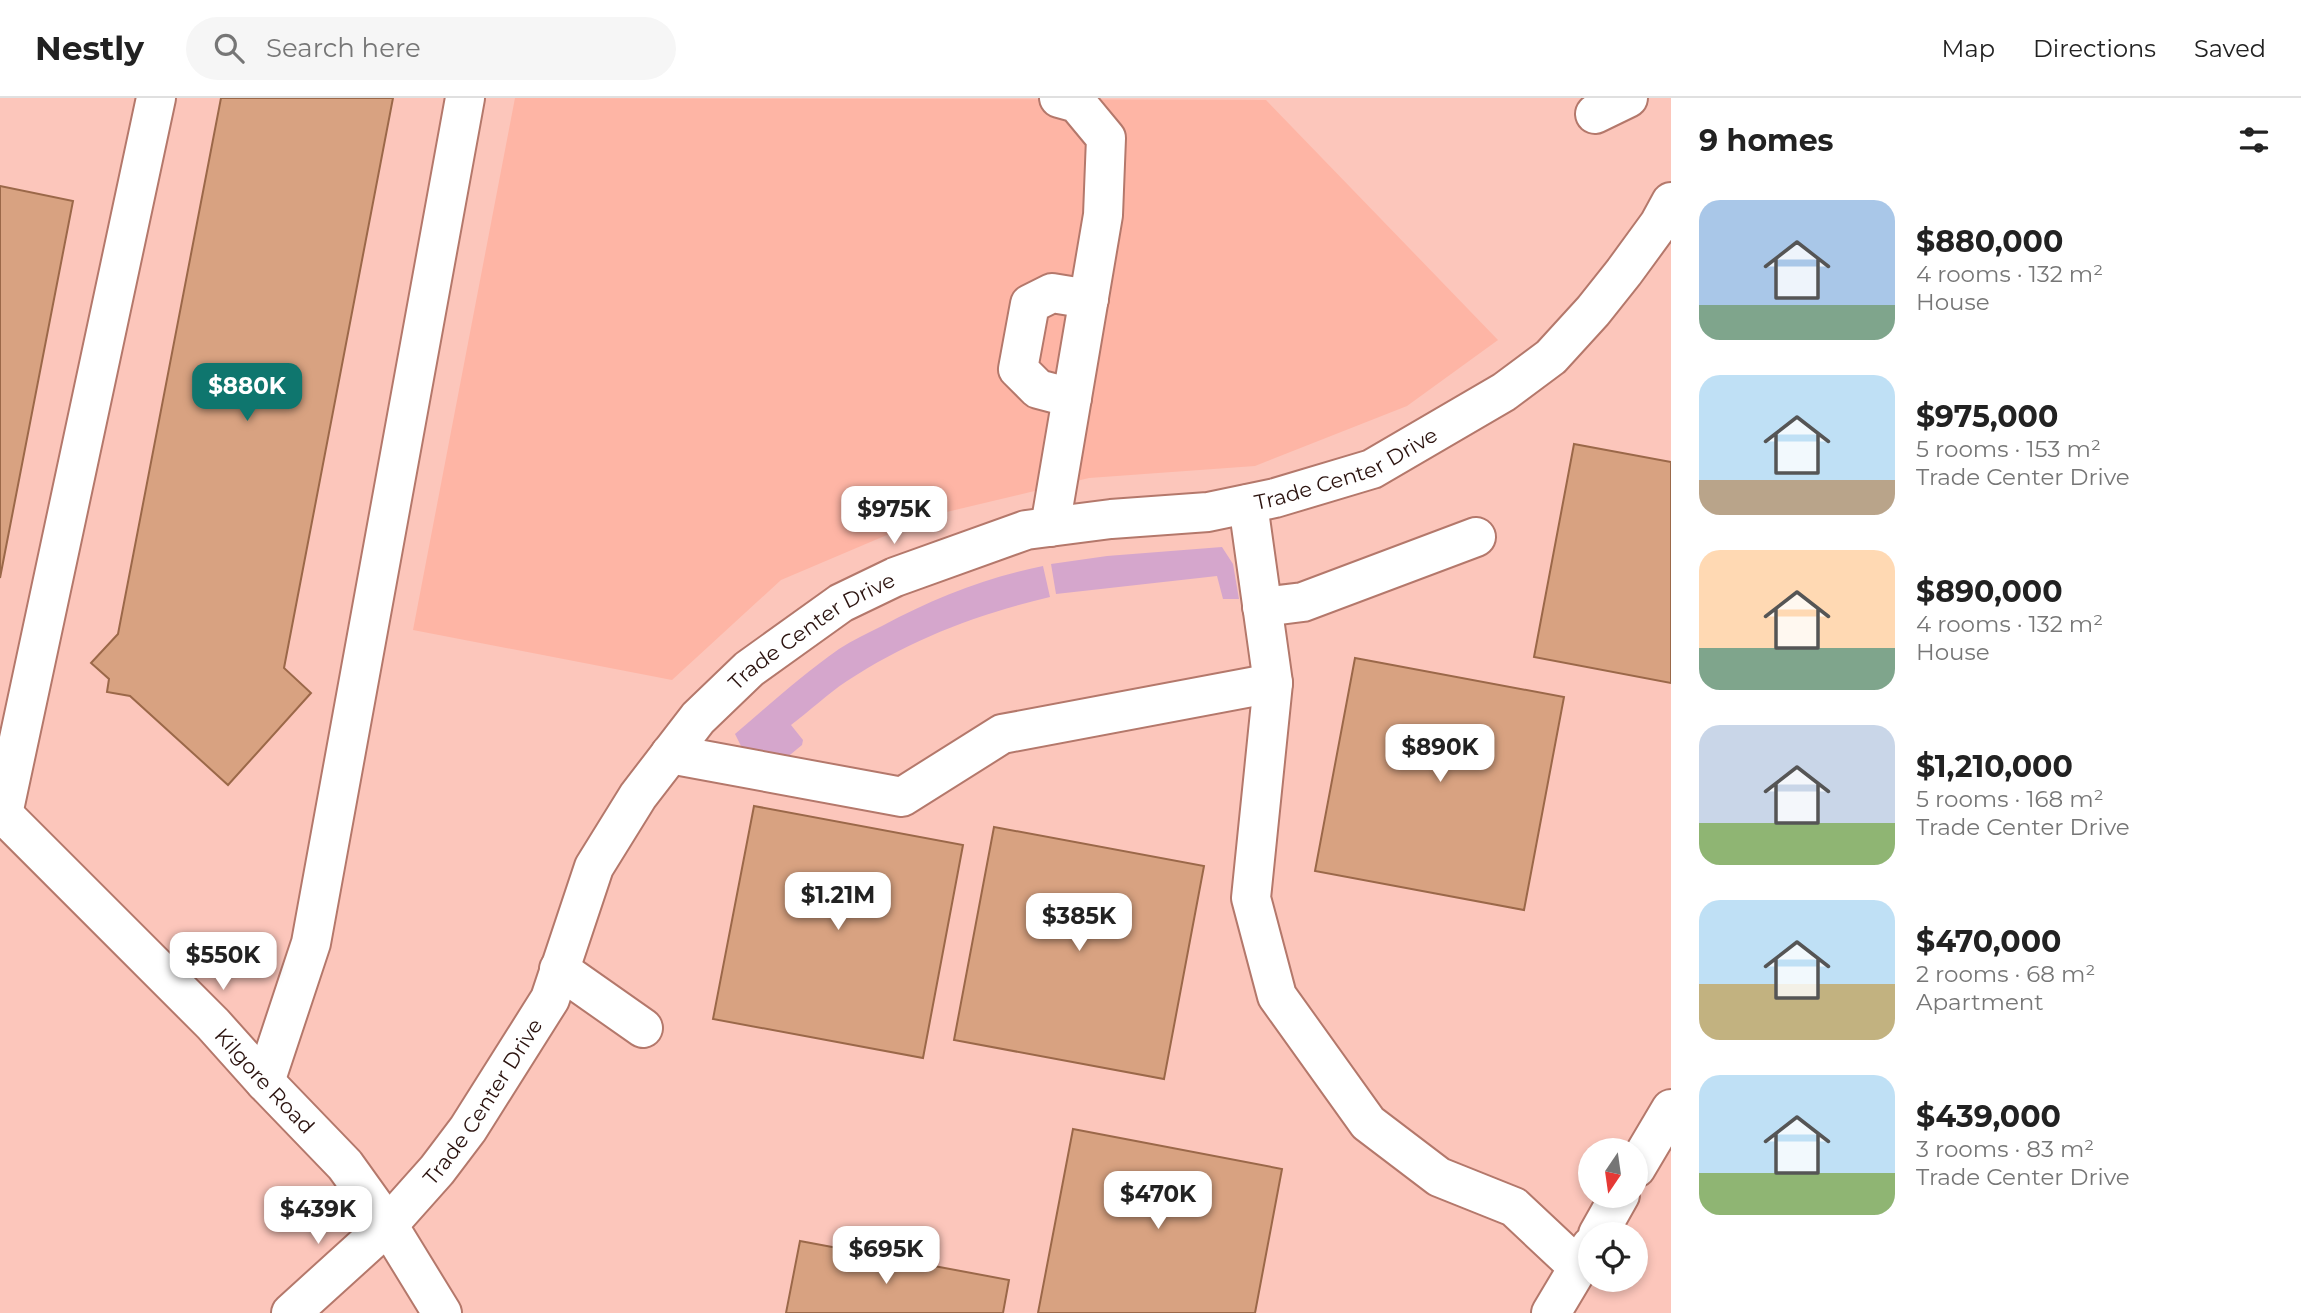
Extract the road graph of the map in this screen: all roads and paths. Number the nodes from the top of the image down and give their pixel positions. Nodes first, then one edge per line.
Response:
1 (156, 98) edge
2 (465, 98) edge
3 (1059, 98) edge
4 (1670, 208) edge
5 (1089, 299) junction
6 (1072, 398) junction
7 (1248, 504) junction
8 (1050, 527) junction
9 (1476, 537) dead end
10 (1262, 607) junction
11 (1273, 683) junction
12 (670, 754) junction
13 (2, 812) edge
14 (559, 969) junction
15 (643, 1028) dead end
16 (265, 1082) junction
17 (1671, 1109) edge
18 (1648, 1148) edge
19 (388, 1225) junction
20 (1578, 1253) edge
21 (1578, 1267) edge
22 (291, 1313) edge
23 (442, 1313) edge
24 (1551, 1313) edge

1 - 13 street
2 - 16 street
3 - 5 street
4 - 7 street, Trade Center Drive
5 - 6 street
5 - 6 street
6 - 8 street
7 - 8 street, Trade Center Drive
7 - 10 street
8 - 12 street, Trade Center Drive
9 - 10 street
10 - 11 street
11 - 12 street
11 - 20 street
12 - 14 street, Trade Center Drive
13 - 16 street, Kilgore Road
14 - 15 street
14 - 19 street, Trade Center Drive
16 - 19 street, Kilgore Road
17 - 18 street
19 - 22 street, Trade Center Drive
19 - 23 street, Kilgore Road
21 - 24 street

